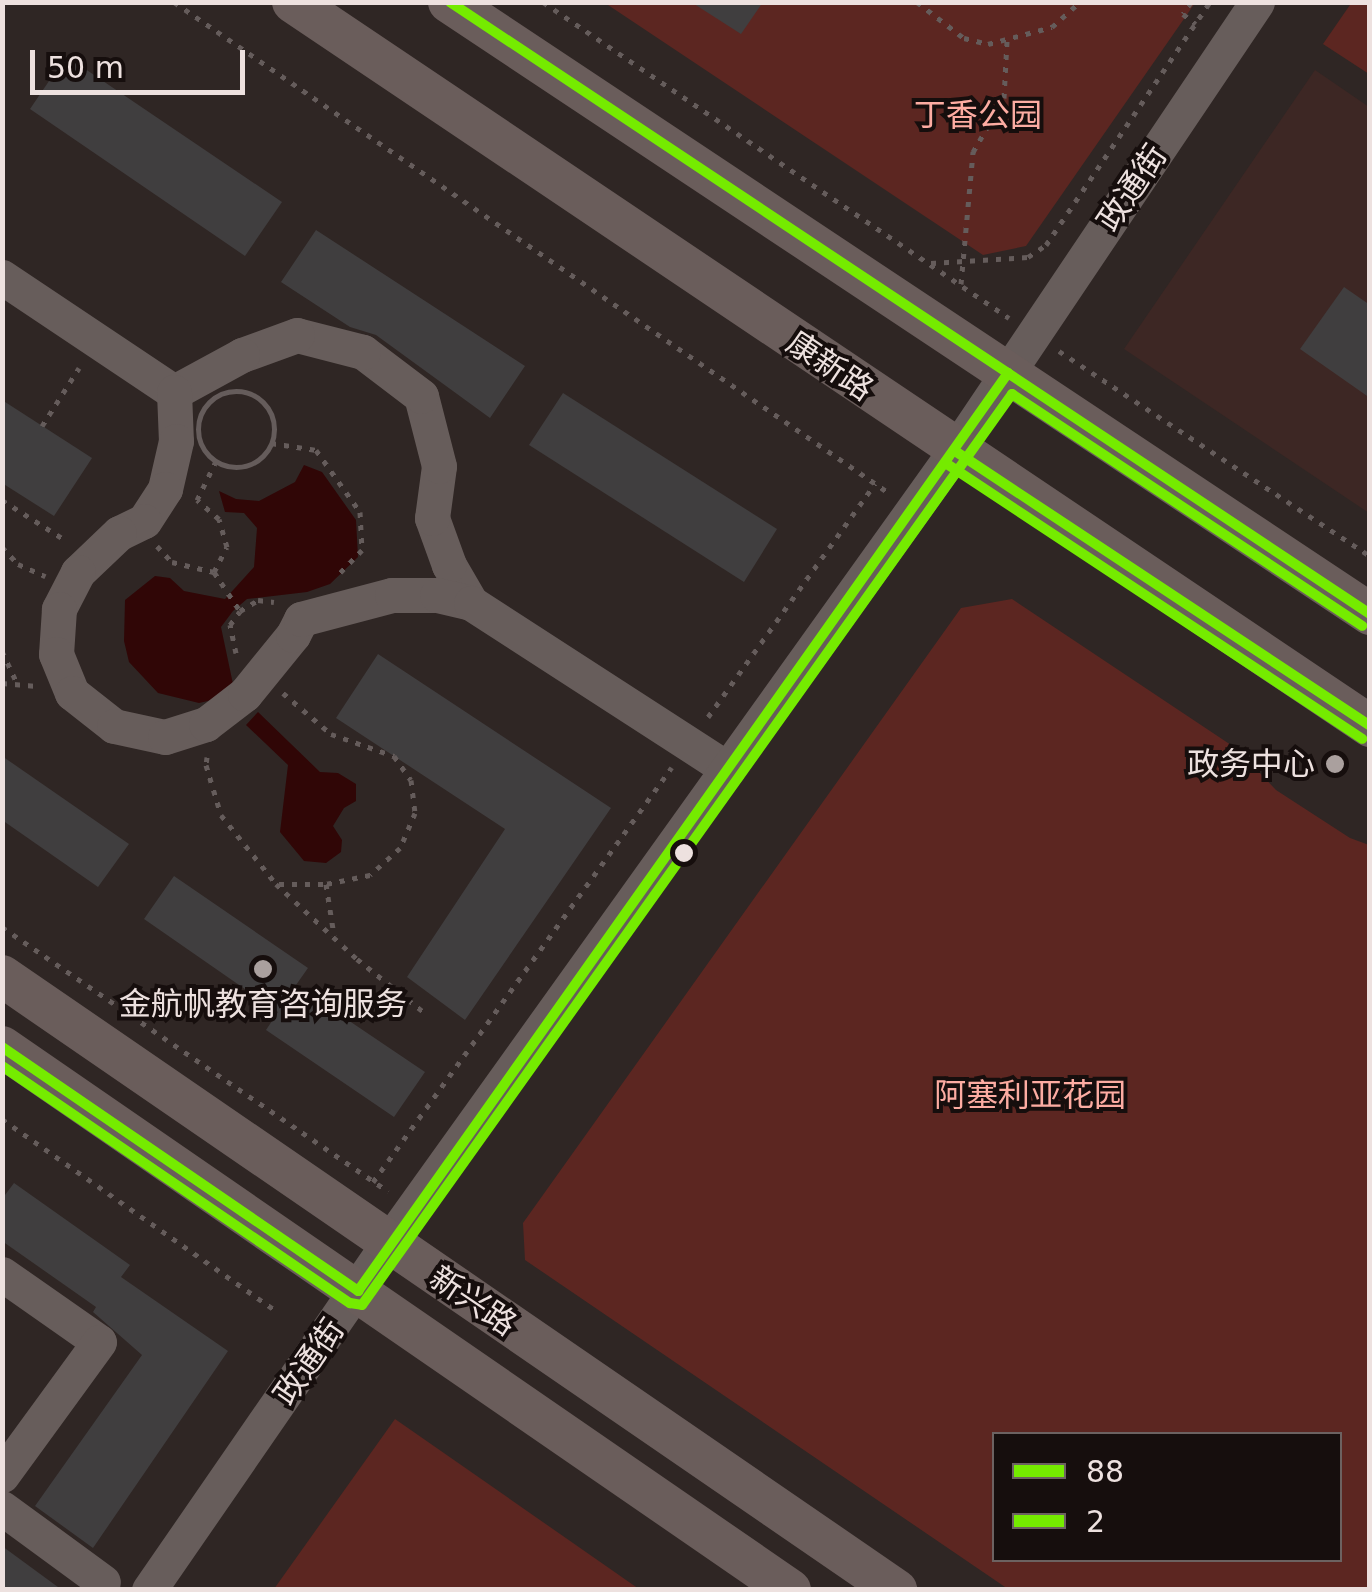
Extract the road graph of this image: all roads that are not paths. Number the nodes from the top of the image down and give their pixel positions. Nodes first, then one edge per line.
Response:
1 (293, 2) edge
2 (449, 2) edge
3 (1257, 2) edge
4 (2, 278) edge
5 (1008, 373) junction
6 (174, 392) junction
7 (955, 451) junction
8 (471, 604) junction
9 (1370, 614) edge
10 (1370, 726) edge
11 (728, 769) junction
12 (2, 976) edge
13 (2, 1047) edge
14 (388, 1243) junction
15 (2, 1274) edge
16 (358, 1291) junction
17 (2, 1475) edge
18 (2, 1508) edge
19 (103, 1582) dead end
20 (149, 1590) edge
21 (790, 1590) edge
22 (896, 1590) edge

1 - 7 main road, 康新路
2 - 5 main road
3 - 5 street, 政通街
4 - 6 street
5 - 7 street, 政通街
5 - 9 main road
6 - 8 street
6 - 8 street
7 - 10 main road, 康新路
7 - 11 street, 政通街
8 - 11 street
11 - 14 street, 政通街
12 - 14 main road, 新兴路
13 - 16 main road, 新兴路
14 - 16 street, 政通街
14 - 22 main road, 新兴路
15 - 17 street
16 - 20 street, 政通街
16 - 21 main road, 新兴路
18 - 19 street

